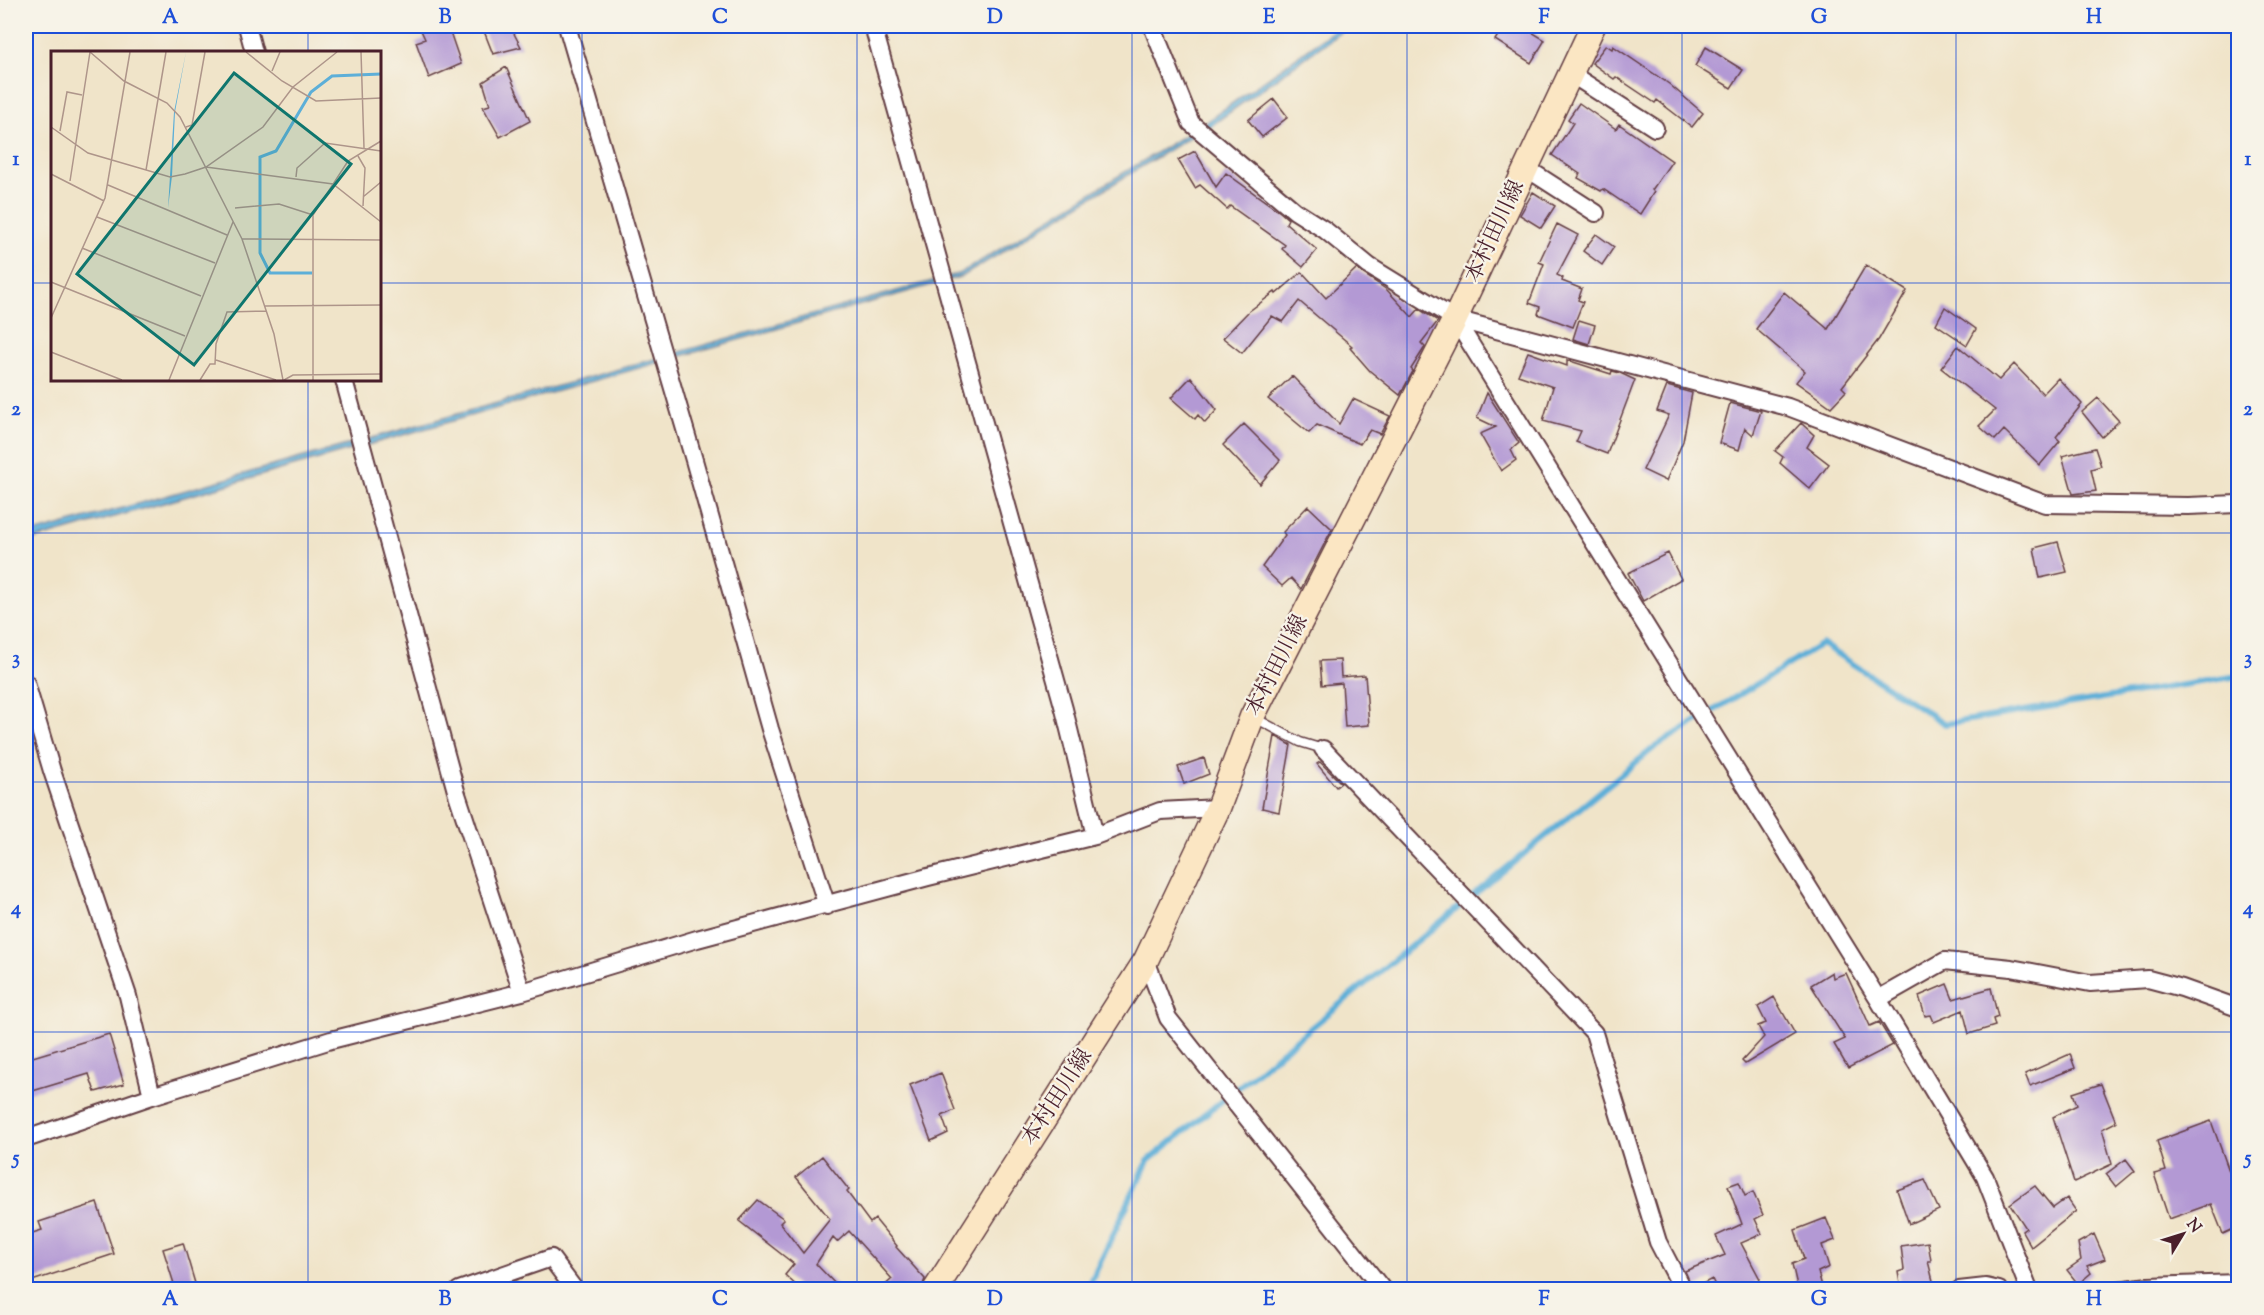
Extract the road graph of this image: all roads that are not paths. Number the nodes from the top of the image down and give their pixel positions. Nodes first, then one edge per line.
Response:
1 (247, 26) edge
2 (567, 26) edge
3 (873, 26) edge
4 (1152, 26) edge
5 (1593, 26) edge
6 (254, 51) edge
7 (1570, 74) junction
8 (1655, 128) dead end
9 (1526, 168) junction
10 (1596, 213) dead end
11 (1455, 319) junction
12 (344, 381) edge
13 (2238, 504) edge
14 (26, 683) edge
15 (1252, 717) junction
16 (1323, 749) joint
17 (1218, 808) junction
18 (1095, 836) junction
19 (827, 906) junction
20 (1146, 960) junction
21 (522, 992) junction
22 (1878, 999) junction
23 (2238, 1008) edge
24 (153, 1096) junction
25 (26, 1139) edge
26 (2238, 1283) edge
27 (459, 1290) edge
28 (575, 1290) edge
29 (935, 1290) edge
30 (1383, 1290) edge
31 (1683, 1290) edge
32 (1959, 1290) edge
33 (1999, 1290) edge
34 (2028, 1290) edge
35 (2118, 1290) edge

1 - 6 street
2 - 19 street
3 - 18 street
4 - 11 street
5 - 7 main road, 本村田川線
7 - 8 street
7 - 9 main road, 本村田川線
9 - 10 street
9 - 11 main road, 本村田川線
11 - 13 street
11 - 15 main road, 本村田川線
11 - 22 street
12 - 21 street
14 - 24 street
15 - 16 lane
15 - 17 main road, 本村田川線
16 - 31 street
17 - 18 street
17 - 20 main road, 本村田川線
18 - 19 street
19 - 21 street
20 - 29 main road, 本村田川線
20 - 30 street
21 - 24 street
22 - 23 street
22 - 34 street
24 - 25 street
26 - 35 street
27 - 28 street
32 - 33 street

